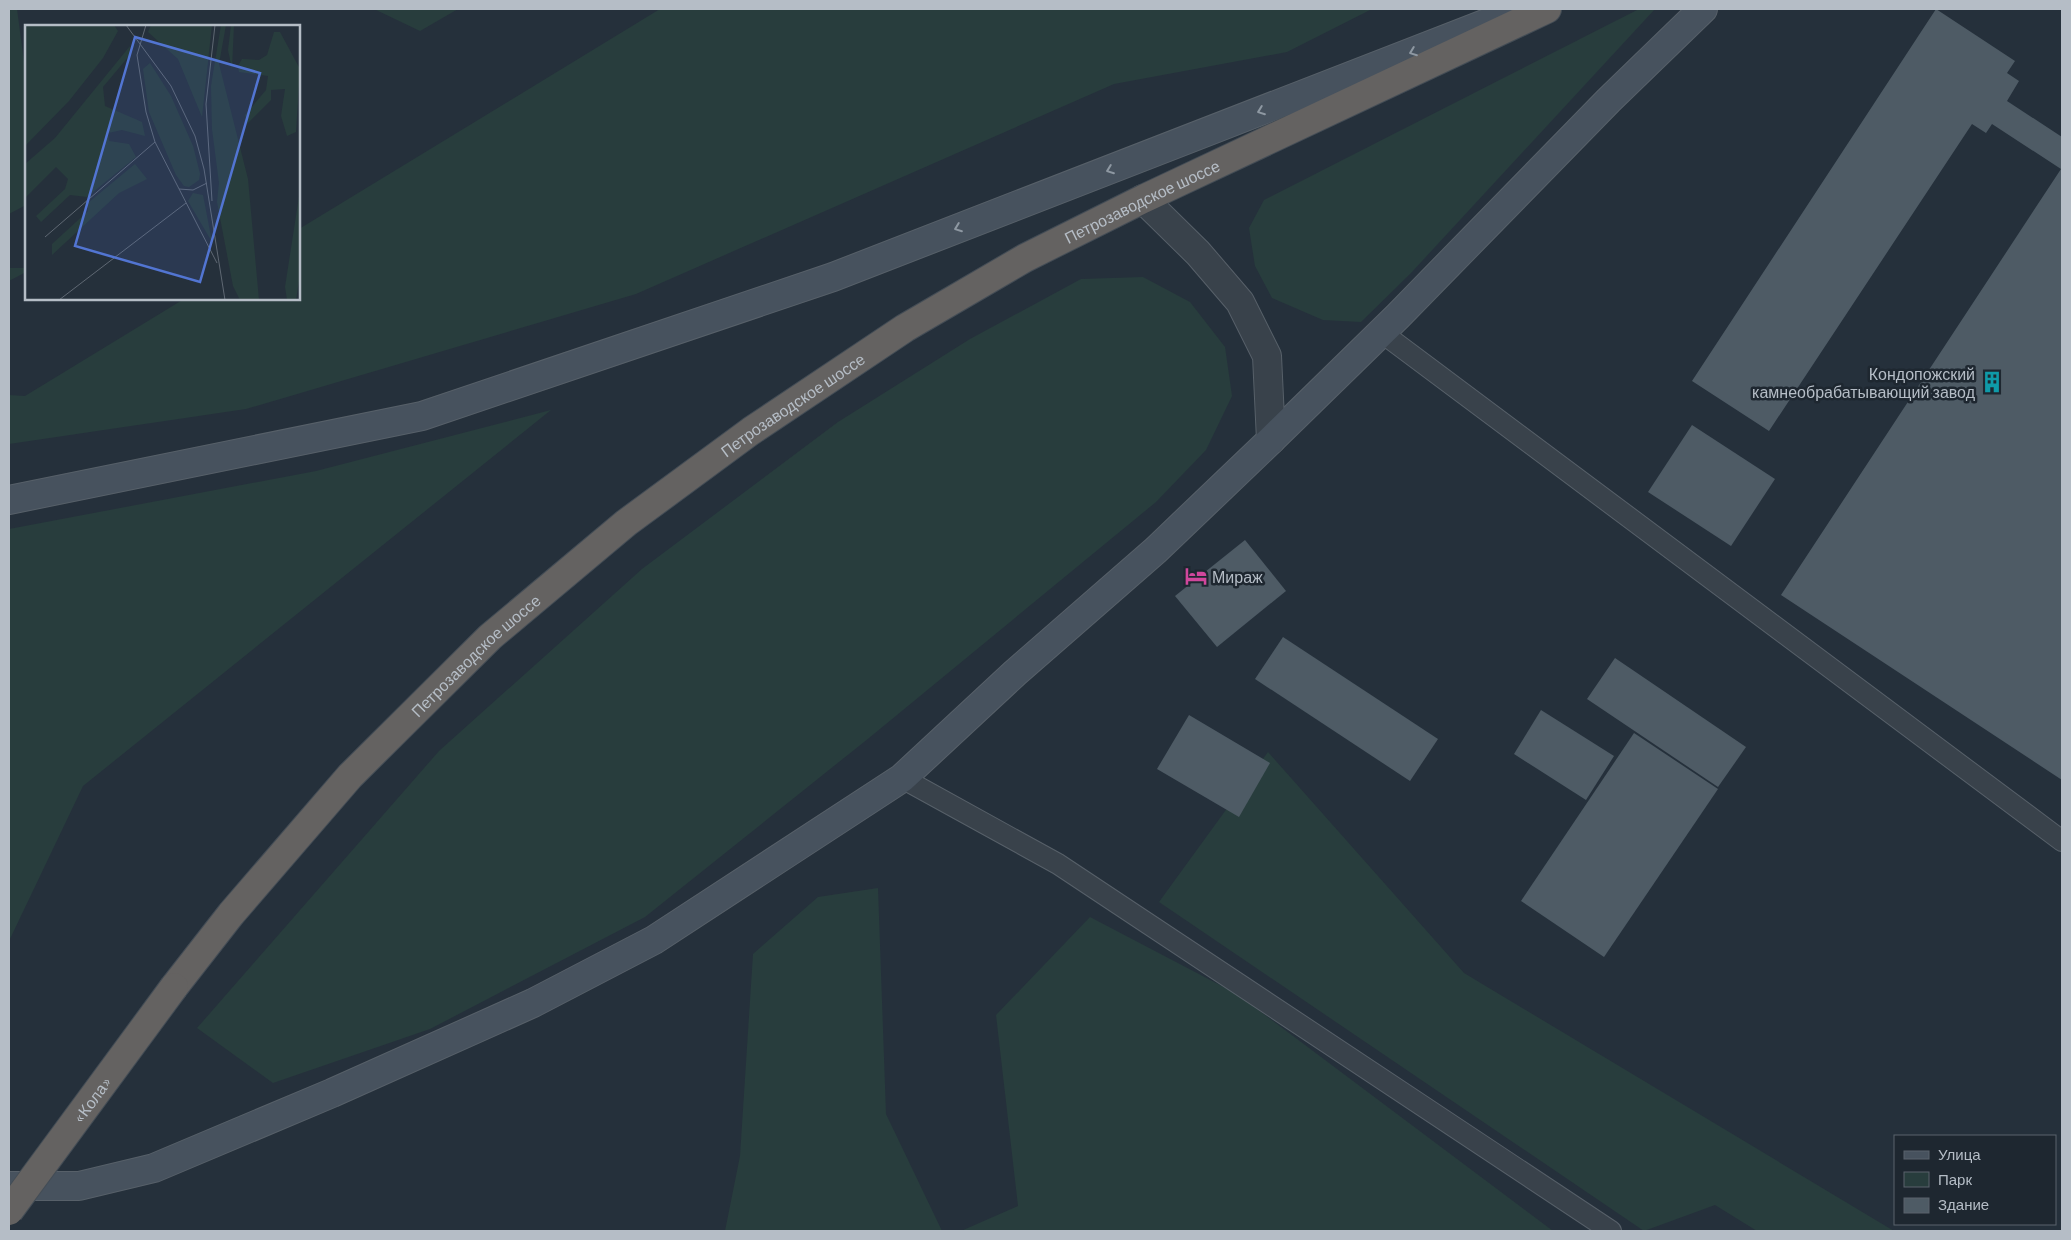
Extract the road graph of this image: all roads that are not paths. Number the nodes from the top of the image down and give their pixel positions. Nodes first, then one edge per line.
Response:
1 (1524, 9) edge
2 (1547, 9) edge
3 (1703, 9) edge
4 (1143, 199) junction
5 (1381, 332) junction
6 (1271, 440) junction
7 (9, 500) edge
8 (902, 778) junction
9 (2062, 841) edge
10 (174, 987) joint
11 (9, 1186) edge
12 (9, 1211) edge
13 (1611, 1231) edge

1 -> 7 main road
2 - 4 highway, Петрозаводское шоссе
3 - 5 main road
4 - 6 street
4 - 10 highway, Петрозаводское шоссе
5 - 6 main road
5 - 9 lane
6 - 8 main road
8 - 11 main road
8 - 13 lane
10 - 12 highway, «Кола», bridge

